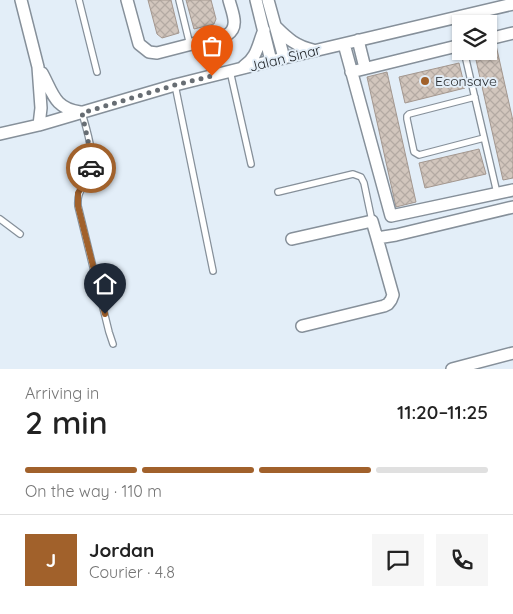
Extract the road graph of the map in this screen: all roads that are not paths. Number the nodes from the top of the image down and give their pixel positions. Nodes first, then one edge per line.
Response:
1 (20, 0) edge
2 (79, 0) edge
3 (127, 0) edge
4 (179, 0) edge
5 (229, 0) edge
6 (256, 0) edge
7 (268, 0) edge
8 (513, 4) edge
9 (269, 28) junction
10 (513, 33) edge
11 (497, 37) edge
12 (358, 40) junction
13 (344, 44) junction
14 (190, 45) junction
15 (452, 47) edge
16 (315, 50) junction
17 (284, 58) junction
18 (466, 60) edge
19 (271, 61) junction
20 (38, 67) junction
21 (365, 68) junction
22 (235, 70) junction
23 (97, 72) dead end
24 (351, 72) junction
25 (175, 85) junction
26 (475, 97) junction
27 (82, 113) junction
28 (39, 125) junction
29 (0, 134) edge
30 (484, 138) junction
31 (251, 164) dead end
32 (513, 190) edge
33 (278, 192) dead end
34 (497, 193) junction
35 (513, 207) edge
36 (391, 216) junction
37 (0, 218) edge
38 (372, 221) junction
39 (20, 234) dead end
40 (396, 235) junction
41 (377, 238) junction
42 (292, 239) dead end
43 (213, 271) dead end
44 (302, 326) dead end
45 (113, 344) dead end
46 (513, 353) edge
47 (452, 369) edge

1 - 20 street
2 - 23 lane
3 - 14 street
4 - 14 lane
5 - 14 street
6 - 9 street
7 - 9 street
8 - 12 street, Jalan Sinar
9 - 16 street
9 - 17 street
9 - 19 street
9 - 22 street
10 - 11 street
12 - 13 street, Jalan Sinar
12 - 21 street
13 - 16 street, Jalan Sinar
13 - 24 street
15 - 21 street
16 - 17 street, Jalan Sinar
17 - 19 street, Jalan Sinar
18 - 26 lane
19 - 22 street, Jalan Sinar
20 - 27 street
20 - 28 street
21 - 24 street
22 - 25 street, Jalan Sinar
22 - 31 lane
24 - 36 street
25 - 27 street, Jalan Sinar
25 - 43 lane
26 - 30 lane
26 - 30 lane
27 - 28 street, Jalan Sinar
27 - 45 lane
28 - 29 street, Jalan Sinar
30 - 34 lane
32 - 34 street
33 - 38 lane
34 - 36 street
35 - 40 street
36 - 40 street
37 - 39 lane
38 - 41 street
38 - 42 street
40 - 41 street
41 - 44 street
46 - 47 street

